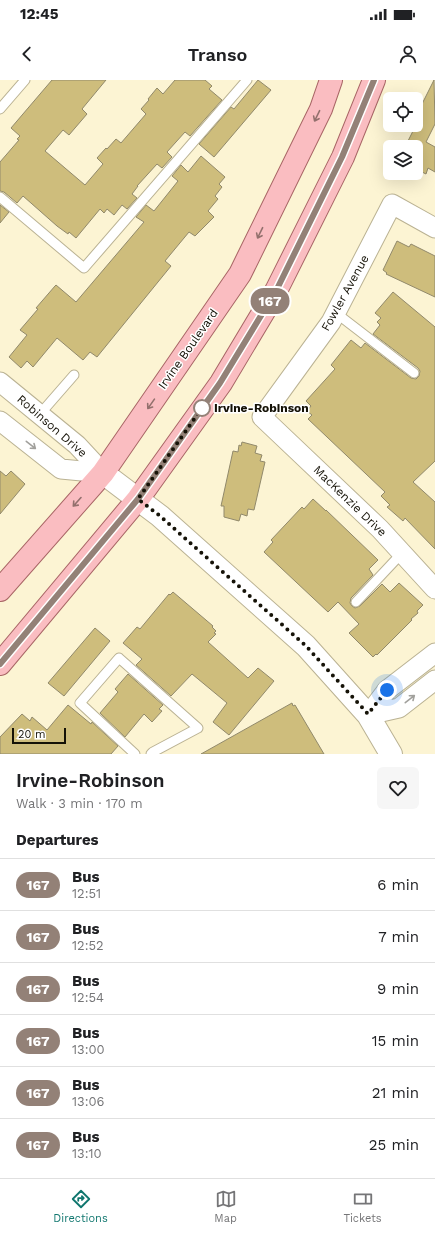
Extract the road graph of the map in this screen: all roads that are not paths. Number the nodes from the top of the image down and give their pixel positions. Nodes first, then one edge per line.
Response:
1 (25, 80) edge
2 (247, 80) edge
3 (331, 80) edge
4 (374, 80) edge
5 (0, 110) edge
6 (0, 197) edge
7 (435, 228) edge
8 (336, 312) junction
9 (414, 373) dead end
10 (74, 375) dead end
11 (0, 382) edge
12 (40, 414) junction
13 (262, 417) joint
14 (0, 421) edge
15 (102, 473) junction
16 (138, 499) junction
17 (402, 554) junction
18 (432, 581) edge
19 (0, 590) edge
20 (356, 602) dead end
21 (435, 653) edge
22 (0, 664) edge
23 (435, 680) edge
24 (368, 714) junction
25 (135, 754) edge
26 (151, 754) edge
27 (392, 754) edge

1 - 5 lane
2 - 6 lane
3 -> 15 main road, Irvine Boulevard
4 - 16 main road
7 - 8 street, Fowler Avenue
8 - 9 lane
8 - 13 street, Fowler Avenue
10 - 12 lane
11 - 12 street, Robinson Drive
12 - 15 street, Robinson Drive
13 - 17 street, MacKenzie Drive
14 -> 15 street, Robinson Drive
15 - 16 street, Robinson Drive
15 -> 19 main road, Irvine Boulevard
16 - 22 main road
16 - 24 street, Robinson Drive
17 - 18 street, MacKenzie Drive
17 - 20 lane
21 - 24 street
24 -> 23 street
24 - 27 street, Robinson Drive
25 - 26 lane

